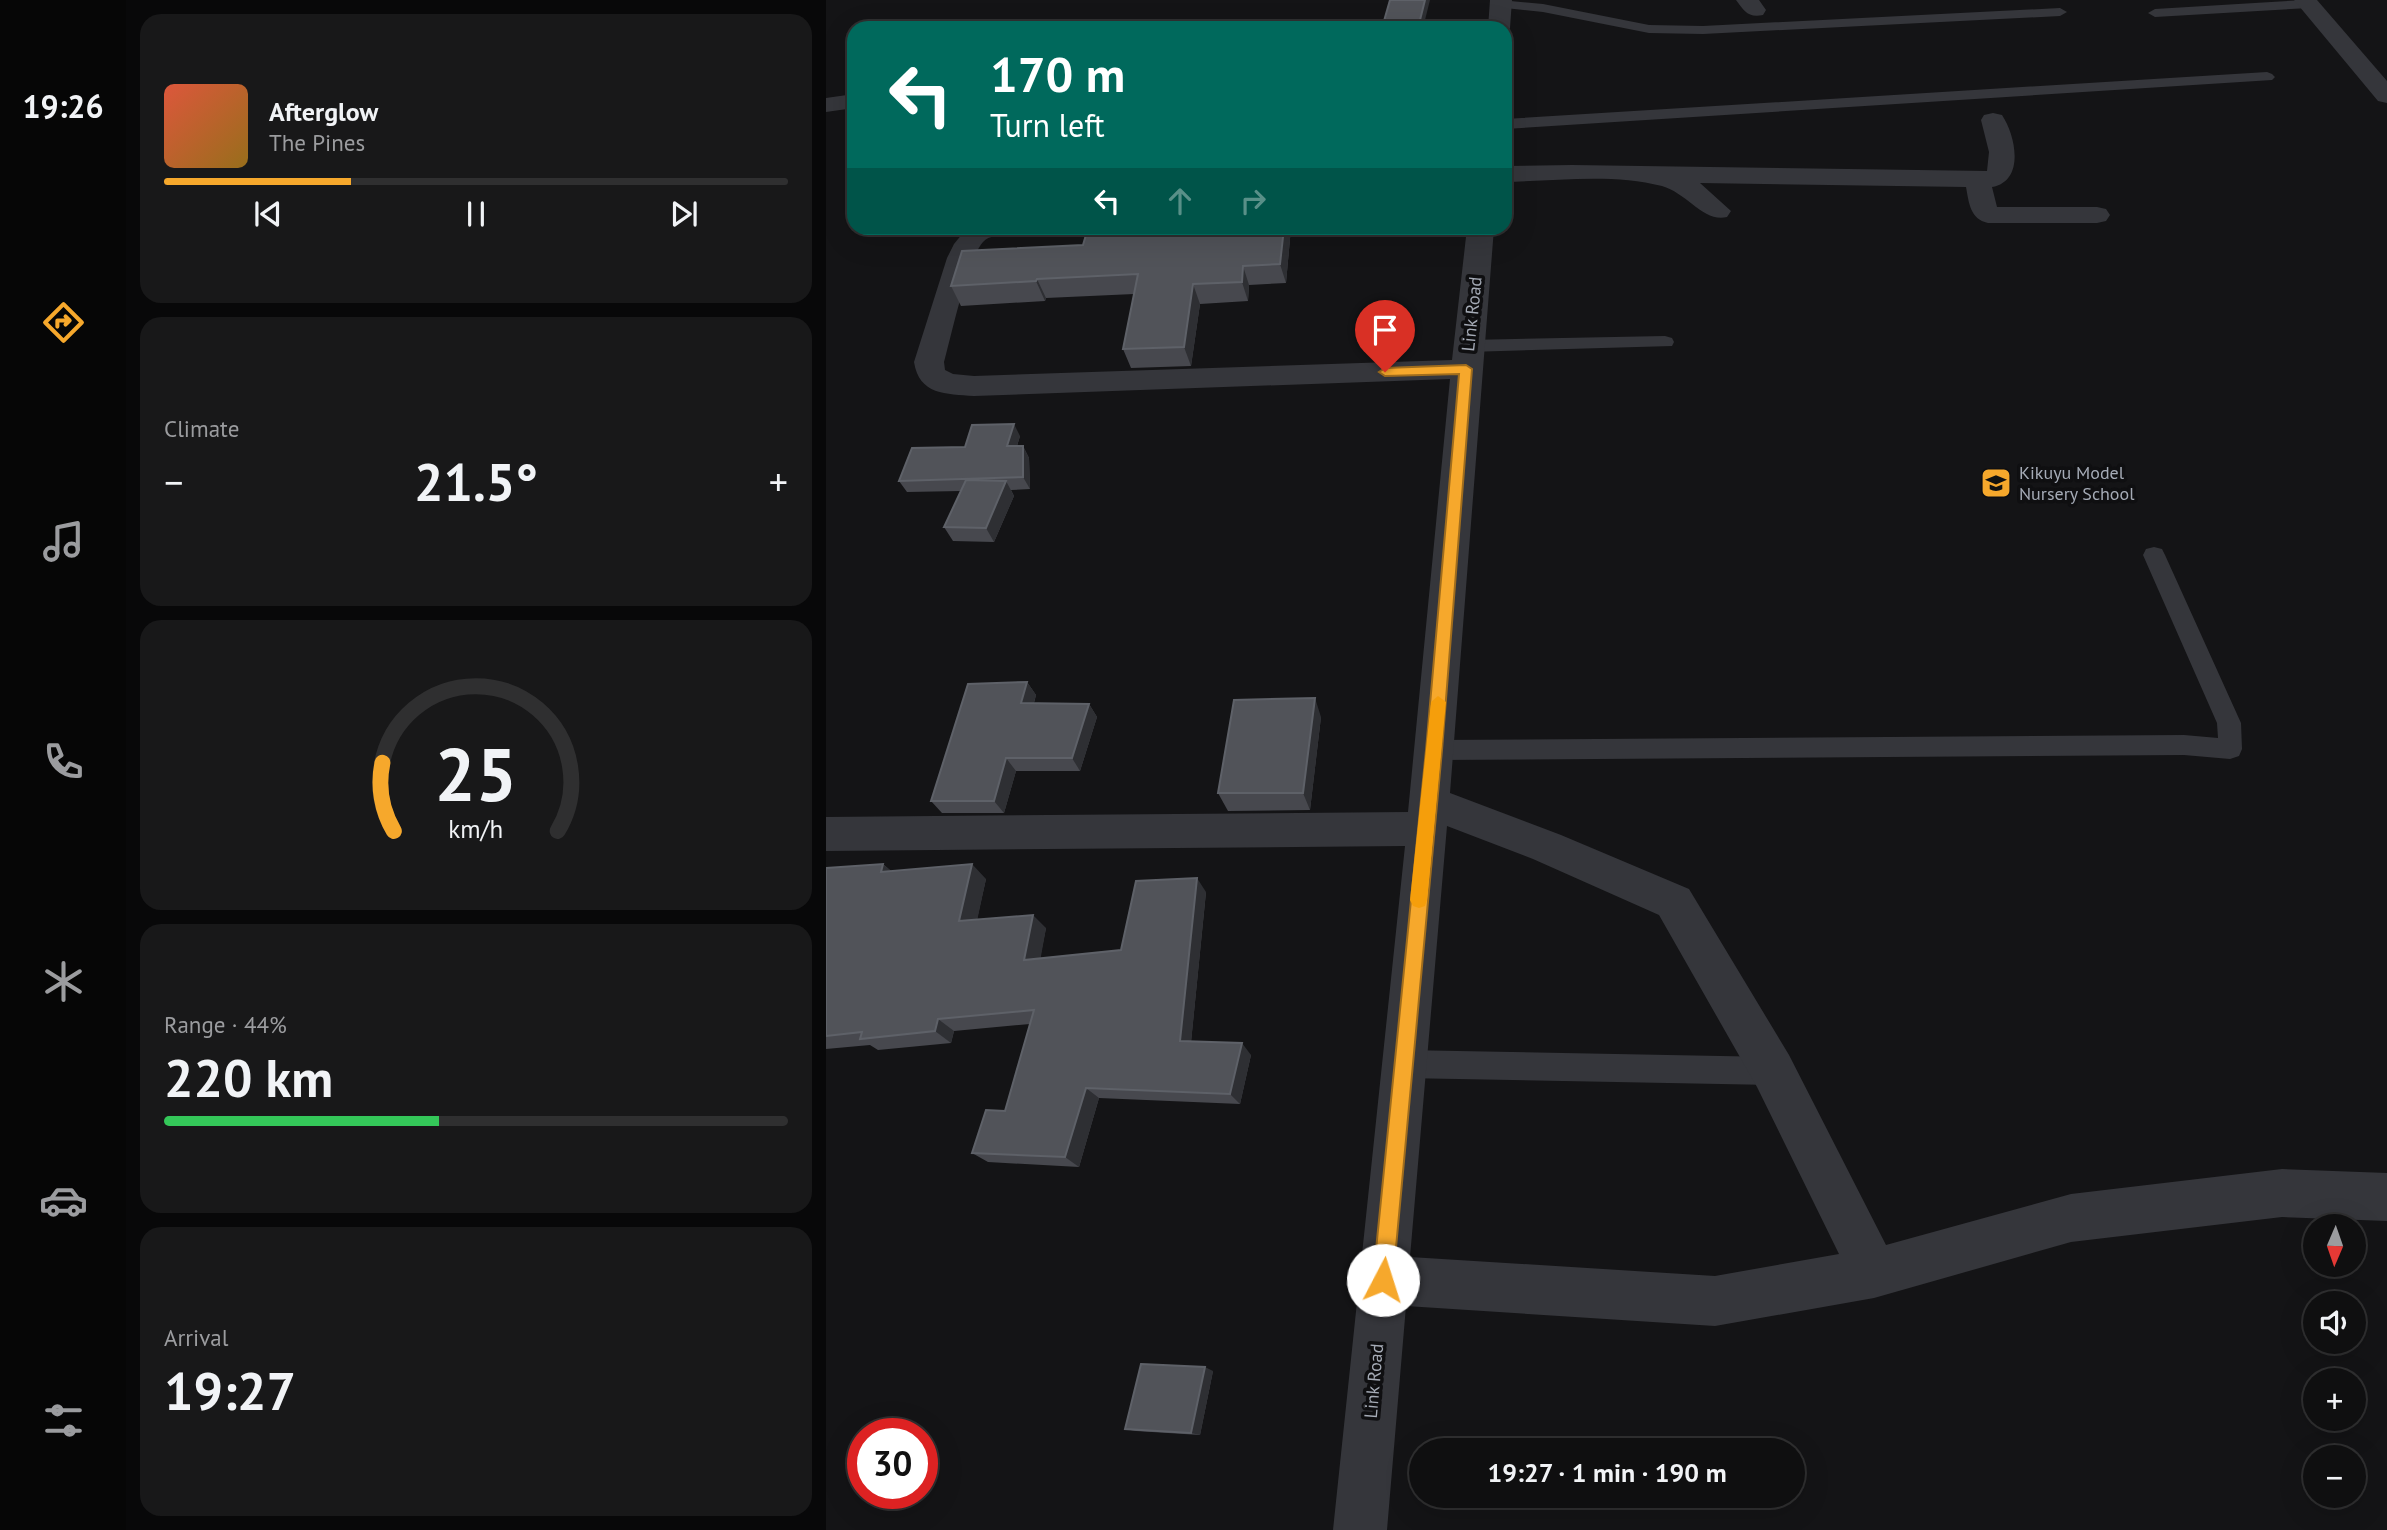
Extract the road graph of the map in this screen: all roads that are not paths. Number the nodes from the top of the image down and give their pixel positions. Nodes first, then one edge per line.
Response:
1 (1501, 2) edge
2 (2307, 2) edge
3 (2060, 12) dead end
4 (2155, 13) dead end
5 (1500, 21) edge
6 (2267, 76) dead end
7 (2387, 96) edge
8 (847, 102) edge
9 (826, 105) edge
10 (1993, 120) dead end
11 (1512, 124) edge
12 (1512, 174) edge
13 (1640, 174) junction
14 (1978, 180) junction
15 (1718, 211) dead end
16 (2097, 215) dead end
17 (974, 235) edge
18 (1479, 235) edge
19 (1665, 342) dead end
20 (1467, 358) junction
21 (2154, 555) dead end
22 (1434, 750) junction
23 (1427, 815) junction
24 (826, 834) edge
25 (1404, 1064) junction
26 (1773, 1071) junction
27 (2387, 1197) edge
28 (1874, 1273) junction
29 (1383, 1280) junction
30 (1360, 1530) edge

1 - 3 lane
1 - 5 street
2 - 4 lane
2 - 7 street
6 - 11 lane
8 - 9 street
10 - 14 street
12 - 13 street
13 - 14 street
13 - 15 street
14 - 16 street
17 - 20 street
18 - 20 street, Link Road
19 - 20 lane
20 - 22 street, Link Road
21 - 22 lane
22 - 23 street, Link Road
23 - 24 street
23 - 25 street, Link Road
23 - 26 street
25 - 26 lane
25 - 29 street, Link Road
26 - 28 street
27 - 28 street
28 - 29 street
29 - 30 street, Link Road

